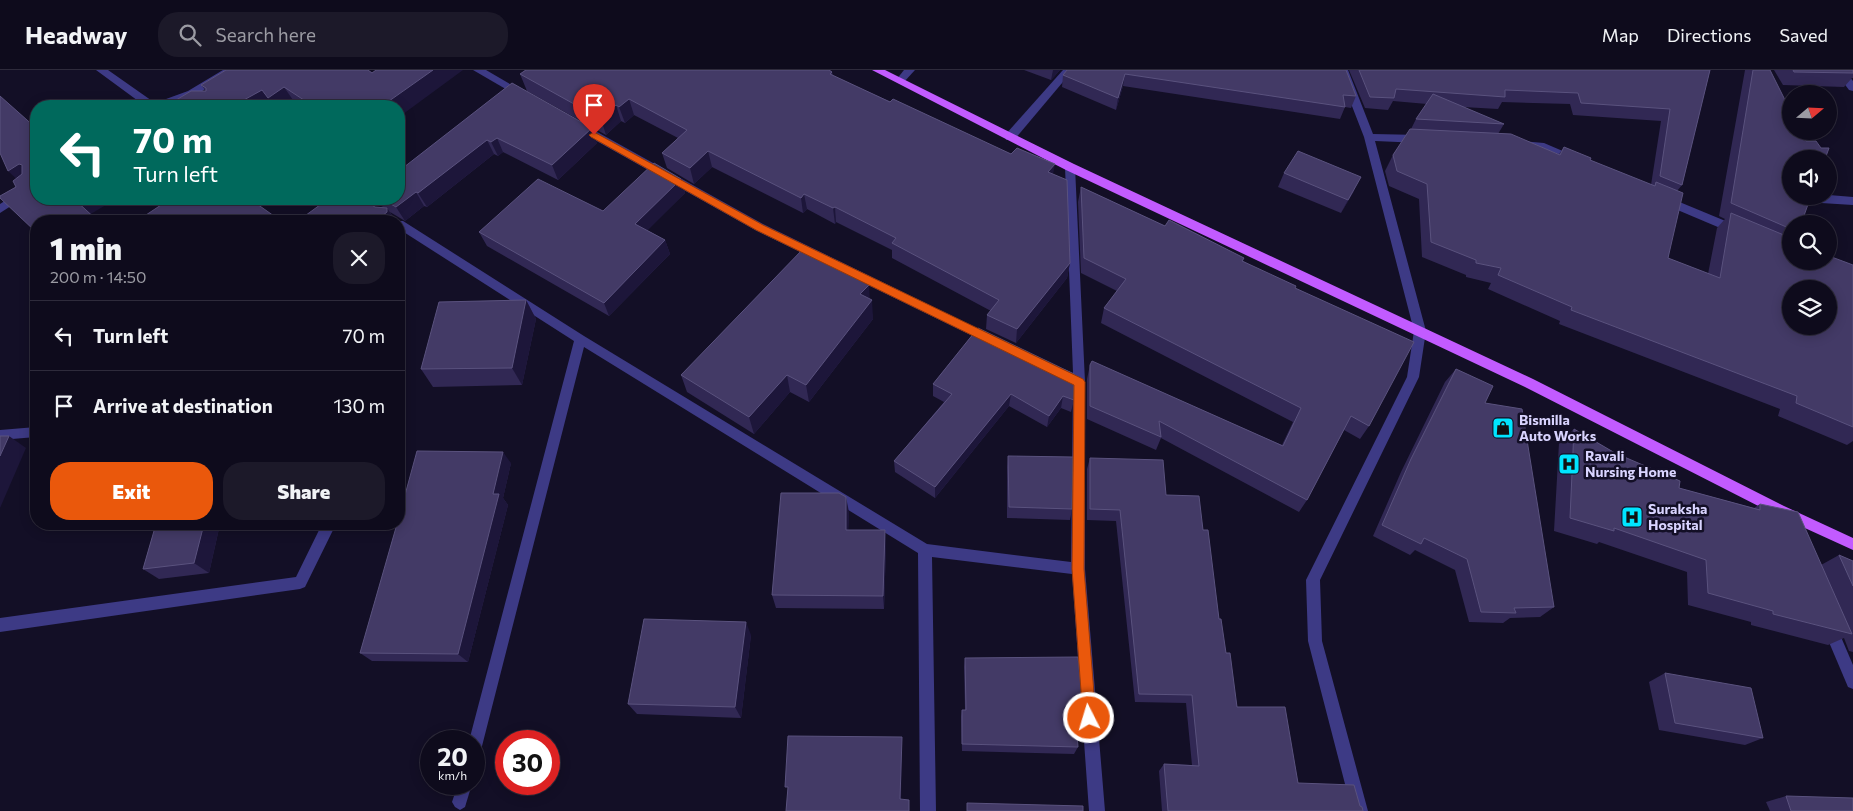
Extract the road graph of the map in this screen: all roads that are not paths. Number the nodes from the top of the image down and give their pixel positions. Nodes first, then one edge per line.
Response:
1 (101, 70) edge
2 (230, 70) edge
3 (478, 70) edge
4 (877, 70) edge
5 (910, 70) edge
6 (1068, 70) edge
7 (1343, 70) edge
8 (1839, 70) edge
9 (901, 80) junction
10 (1853, 88) edge
11 (192, 93) junction
12 (530, 99) edge
13 (144, 100) edge
14 (173, 100) edge
15 (203, 100) edge
16 (572, 122) edge
17 (1010, 137) junction
18 (1369, 137) junction
19 (1435, 140) edge
20 (1511, 144) edge
21 (1585, 165) edge
22 (1070, 167) junction
23 (30, 189) edge
24 (1657, 196) edge
25 (1837, 200) edge
26 (1853, 201) edge
27 (0, 209) edge
28 (405, 228) edge
29 (1746, 235) edge
30 (1420, 331) junction
31 (580, 339) junction
32 (999, 344) edge
33 (1053, 369) edge
34 (1079, 382) junction
35 (30, 432) edge
36 (0, 435) edge
37 (1779, 510) junction
38 (1787, 528) edge
39 (326, 530) edge
40 (1853, 544) edge
41 (925, 550) junction
42 (1078, 569) junction
43 (1826, 619) edge
44 (0, 625) edge
45 (1853, 682) edge
46 (479, 730) edge
47 (462, 795) edge
48 (460, 802) dead end
49 (928, 811) edge
50 (1097, 811) edge
51 (1360, 811) edge

1 - 13 street
2 - 11 street
3 - 12 street
4 - 9 main road
5 - 9 street
6 - 17 street
7 - 18 street
8 - 10 street
9 - 17 main road
11 - 14 street
11 - 15 street
16 - 32 street
17 - 22 main road
18 - 19 street
18 - 30 street
20 - 21 street
22 - 30 main road
22 - 34 street
23 - 27 street
24 - 29 street
25 - 26 street
28 - 31 street
30 - 37 main road
30 - 51 street
31 - 41 street
31 - 46 street
33 - 34 street
34 - 42 street
35 - 36 street
37 - 38 street
37 - 40 main road
39 - 44 street
41 - 42 street
41 - 49 street
42 - 50 street
43 - 45 street
47 - 48 street

